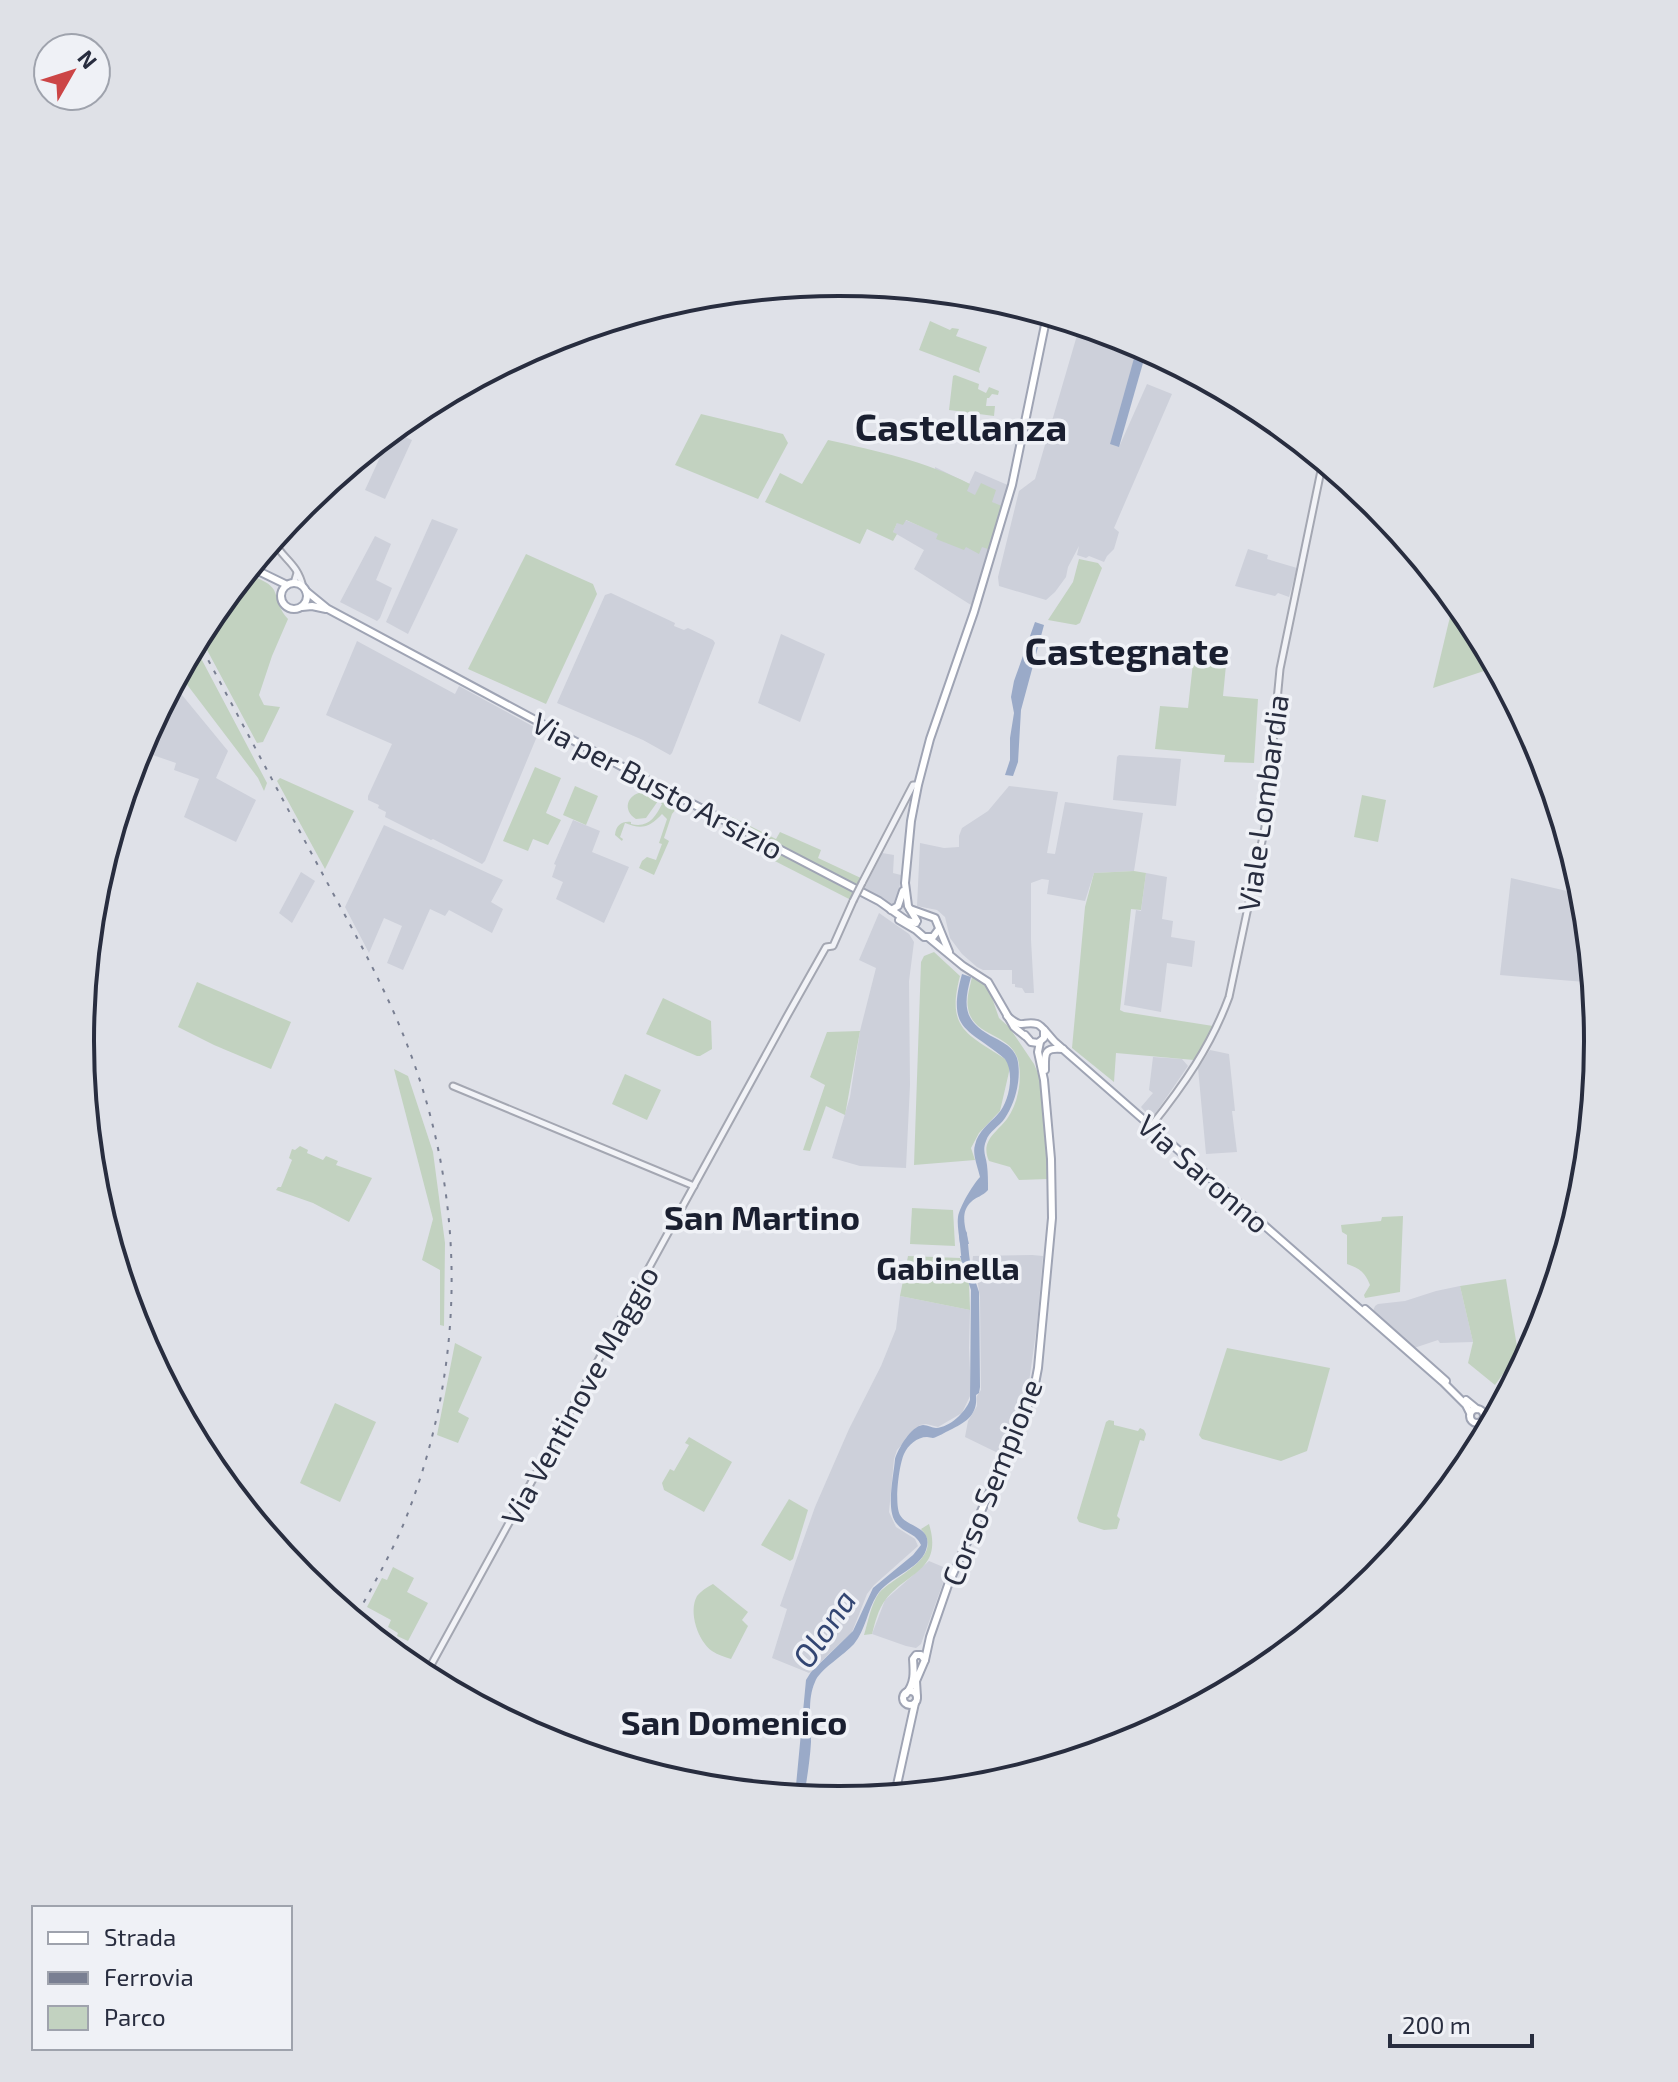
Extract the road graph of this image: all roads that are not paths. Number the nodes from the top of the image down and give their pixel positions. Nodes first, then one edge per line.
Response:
1 (1045, 325) edge
2 (1321, 473) edge
3 (279, 550) edge
4 (296, 568) junction
5 (260, 573) edge
6 (268, 577) junction
7 (290, 584) junction
8 (305, 589) junction
9 (281, 593) junction
10 (302, 607) junction
11 (328, 609) junction
12 (918, 785) junction
13 (905, 883) junction
14 (871, 899) junction
15 (908, 906) junction
16 (891, 910) junction
17 (925, 915) junction
18 (917, 925) junction
19 (939, 929) junction
20 (929, 938) junction
21 (951, 955) junction
22 (1007, 1016) junction
23 (1030, 1025) junction
24 (1043, 1029) junction
25 (1027, 1038) junction
26 (1040, 1042) junction
27 (1063, 1049) junction
28 (1041, 1065) junction
29 (1044, 1080) junction
30 (453, 1086) dead end
31 (1151, 1126) junction
32 (694, 1186) junction
33 (1473, 1411) junction
34 (1482, 1418) edge
35 (1481, 1419) edge
36 (922, 1657) junction
37 (432, 1664) edge
38 (906, 1694) junction
39 (916, 1700) junction
40 (907, 1704) junction
41 (911, 1720) junction
42 (897, 1783) edge

1 - 12 main road
2 - 31 street, Viale Lombardia
3 - 4 street
4 - 7 street
4 - 8 street
5 - 6 main road
6 - 7 main road
6 - 9 main road
7 - 8 main road
7 - 9 main road
8 - 10 main road
8 - 11 main road
9 - 10 main road
10 - 11 main road
11 - 14 main road, Via per Busto Arsizio
12 - 13 main road
12 - 32 street, Via Ventinove Maggio, bridge
13 - 15 main road
13 - 16 main road
14 - 16 main road, Via per Busto Arsizio
14 - 18 main road, Via per Busto Arsizio
15 - 17 main road
15 - 18 main road
16 - 18 main road, Via per Busto Arsizio
17 - 18 main road
17 - 19 main road
18 - 20 main road
19 - 20 main road
19 - 21 main road
20 - 21 main road
21 - 22 main road
22 - 23 main road, Via Saronno
22 - 25 main road
23 - 24 main road, Via Saronno
23 - 25 main road
24 - 26 main road
24 - 27 main road, Via Saronno
25 - 26 main road, Via Saronno
25 - 28 main road
26 - 27 main road, Via Saronno
26 - 28 main road
27 - 29 main road
27 - 31 main road, Via Saronno
28 - 29 main road, Corso Sempione
29 - 36 main road, Corso Sempione
30 - 32 street
31 - 33 main road, Via Saronno
32 - 37 street, Via Ventinove Maggio
33 - 34 main road
33 - 35 main road
36 - 38 main road, Corso Sempione
36 - 39 main road, Corso Sempione
38 - 39 main road
38 - 40 main road, Corso Sempione
39 - 40 main road
39 - 41 main road, Corso Sempione
40 - 41 main road, Corso Sempione
41 - 42 main road, Corso Sempione

